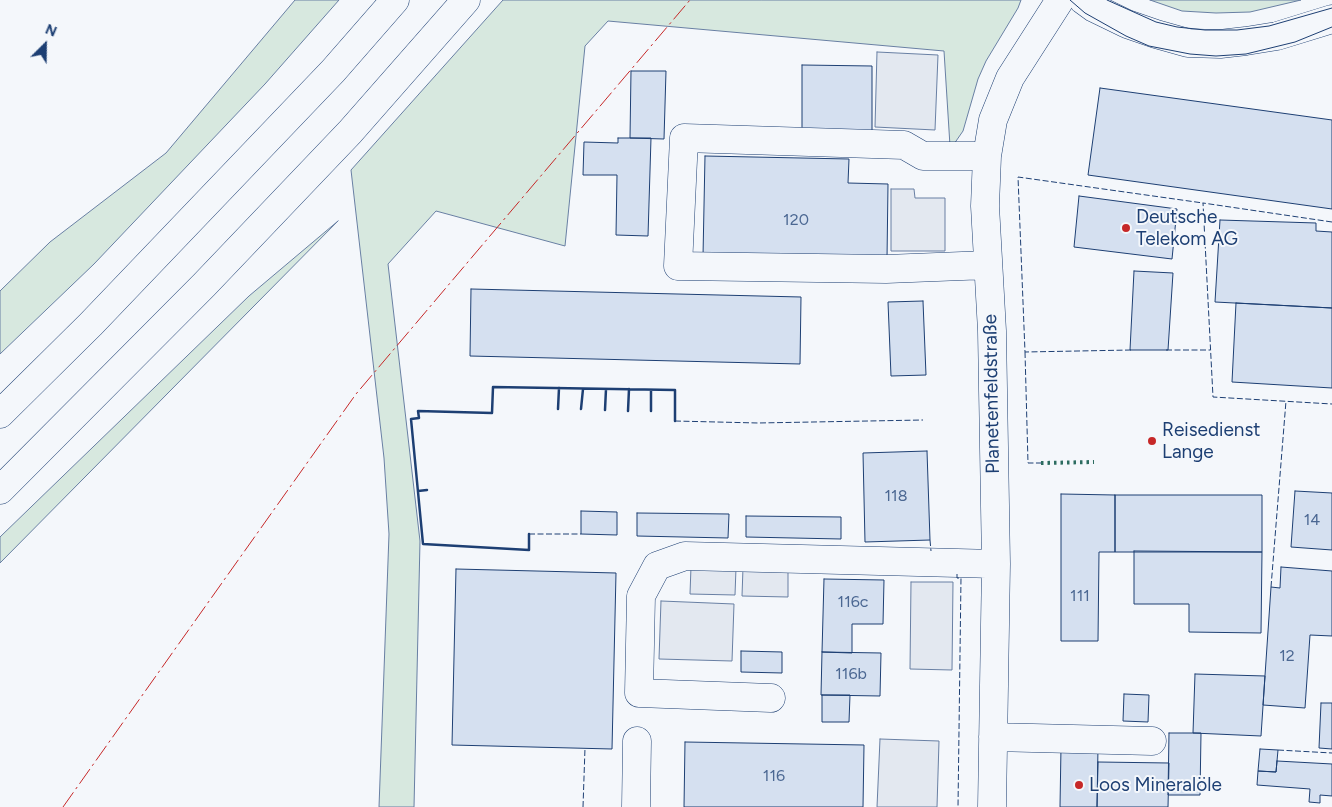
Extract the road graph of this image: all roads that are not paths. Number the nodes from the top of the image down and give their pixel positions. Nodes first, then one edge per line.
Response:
1 (395, 0) edge
2 (466, 0) edge
3 (1060, 0) edge
4 (1084, 0) edge
5 (1332, 19) edge
6 (987, 156) junction
7 (988, 266) junction
8 (0, 414) edge
9 (0, 490) edge
10 (996, 564) junction
11 (771, 698) dead end
12 (993, 737) junction
13 (637, 741) dead end
14 (1152, 741) dead end
15 (636, 807) edge
16 (992, 807) edge

1 - 8 main road
2 - 9 main road
3 - 6 main road, Planetenfeldstraße
4 - 5 main road
6 - 7 main road, Planetenfeldstraße
6 - 7 main road
7 - 10 main road, Planetenfeldstraße
10 - 11 main road
10 - 12 main road, Planetenfeldstraße
12 - 14 main road
12 - 16 main road, Planetenfeldstraße
13 - 15 main road

